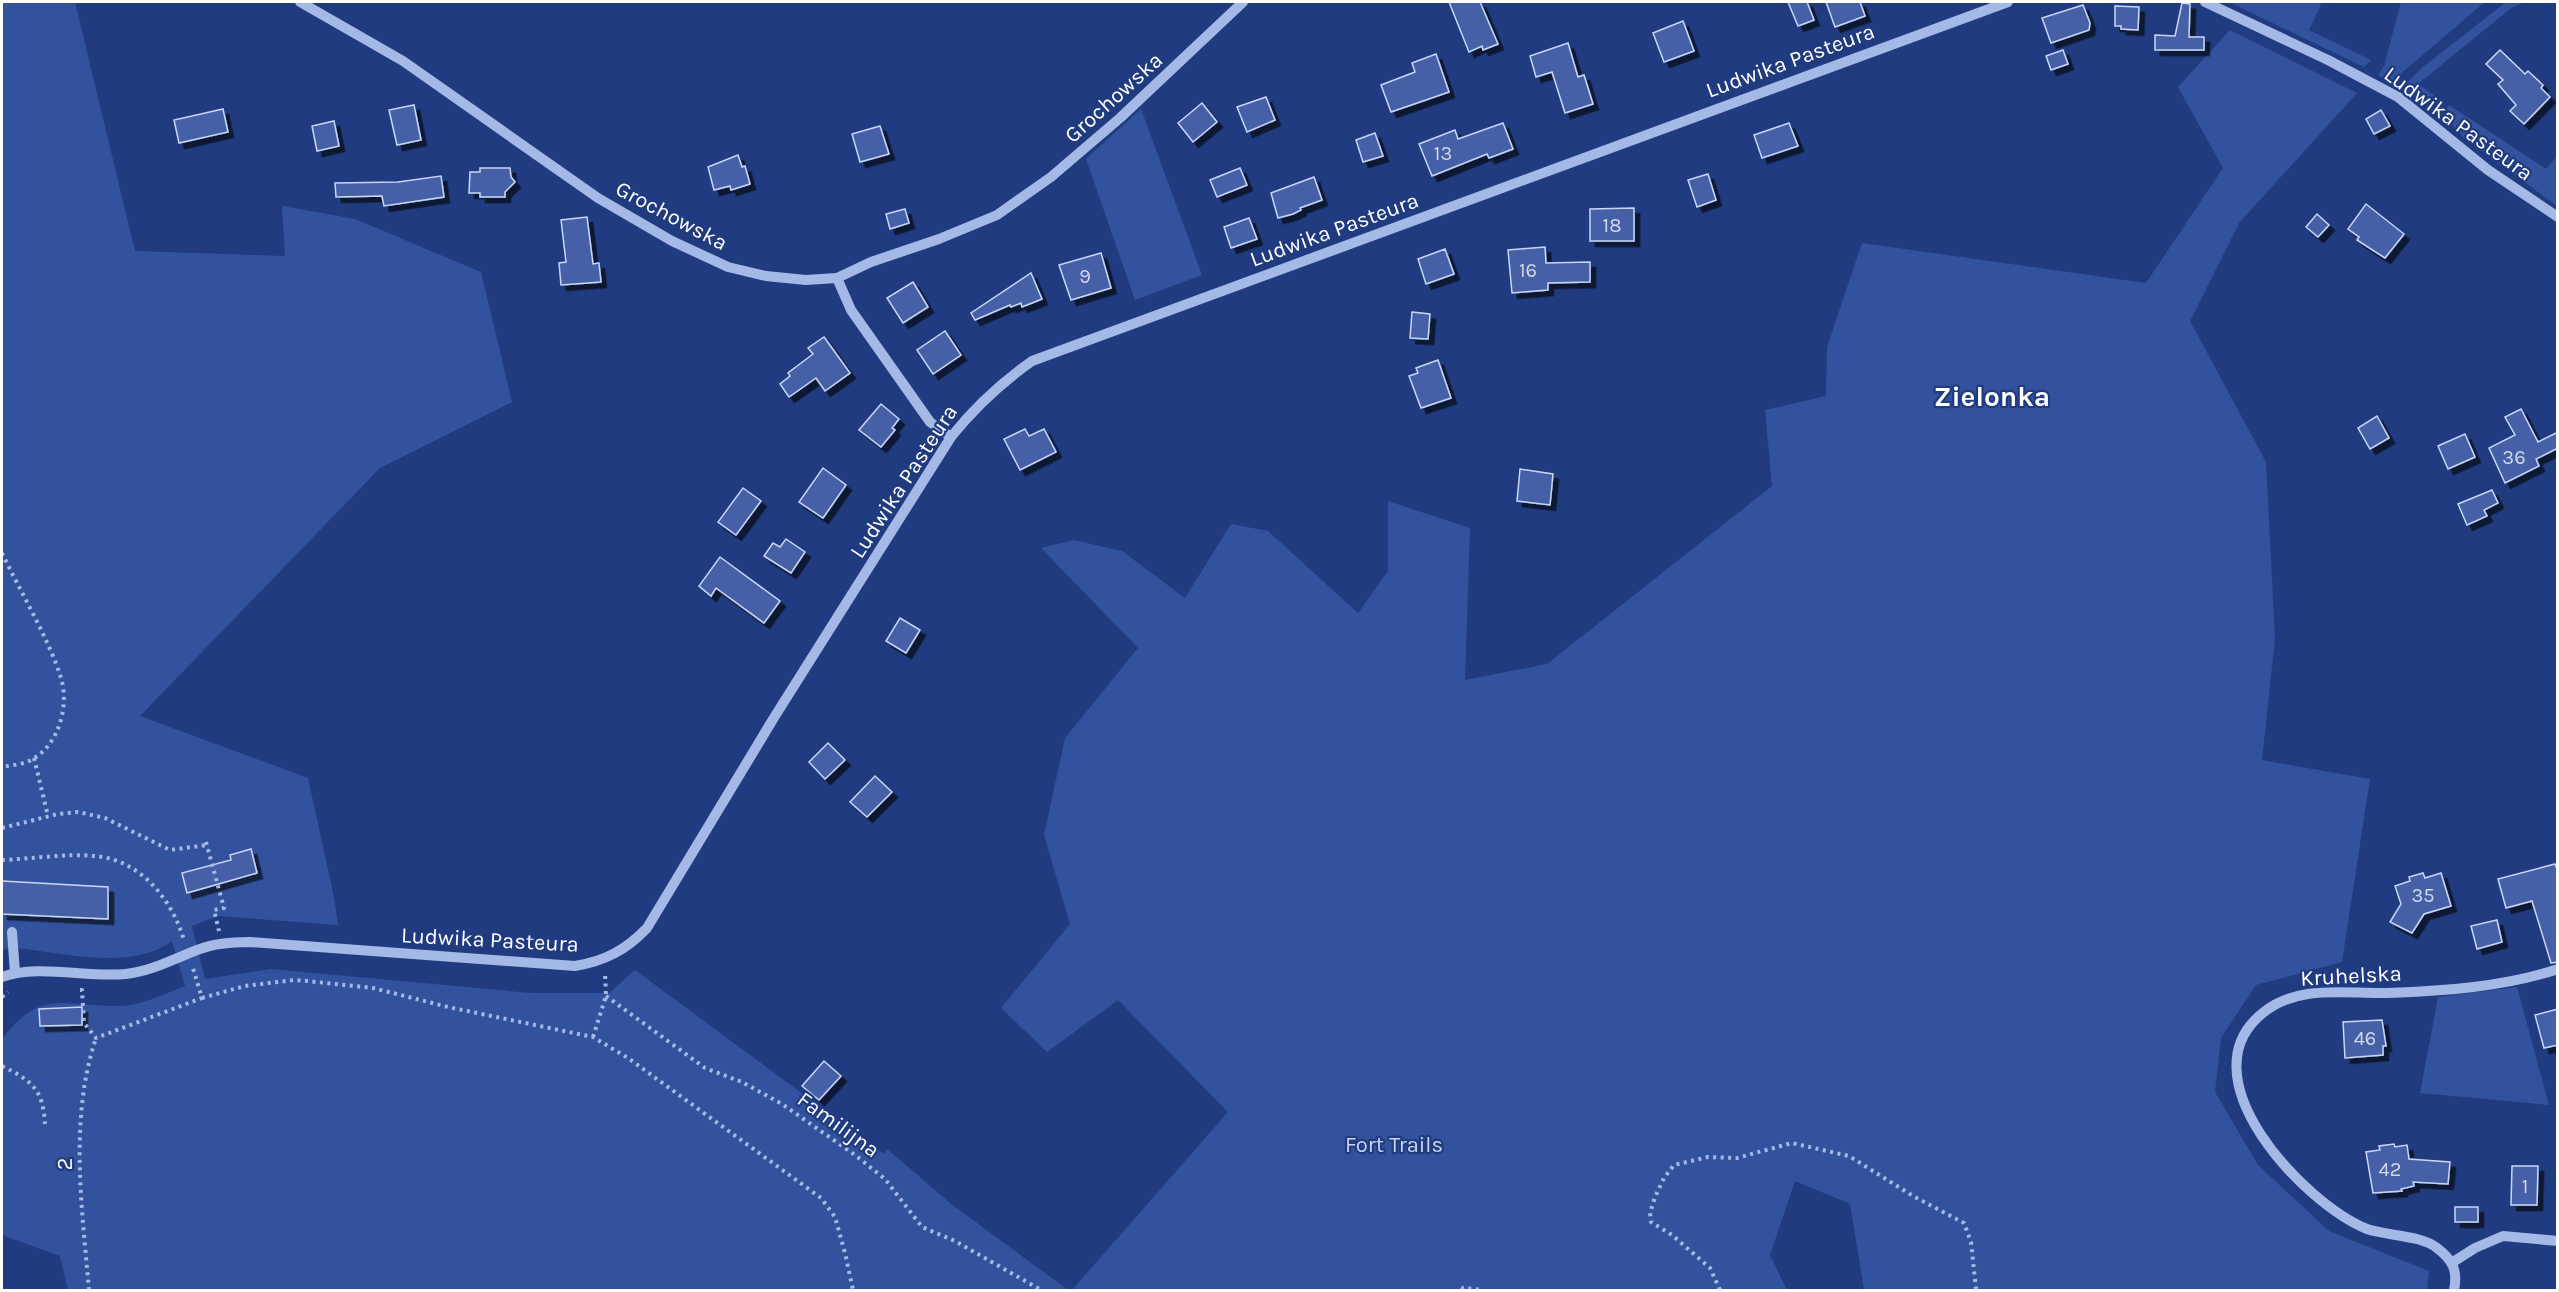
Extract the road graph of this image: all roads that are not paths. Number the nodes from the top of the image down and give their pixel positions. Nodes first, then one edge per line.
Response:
1 (300, 2) edge
2 (1242, 2) edge
3 (2008, 2) edge
4 (2205, 2) edge
5 (2558, 217) edge
6 (837, 278) junction
7 (951, 437) junction
8 (12, 932) dead end
9 (2558, 969) edge
10 (15, 974) junction
11 (2, 977) edge
12 (2558, 1240) edge
13 (2453, 1262) junction
14 (2454, 1290) edge

1 - 6 street, Grochowska
2 - 6 street, Grochowska
3 - 7 street, Ludwika Pasteura
4 - 5 street, Ludwika Pasteura
6 - 7 street
7 - 10 street, Ludwika Pasteura
8 - 10 street
9 - 13 street, Kruhelska
10 - 11 street, Ludwika Pasteura
12 - 13 street
13 - 14 street

